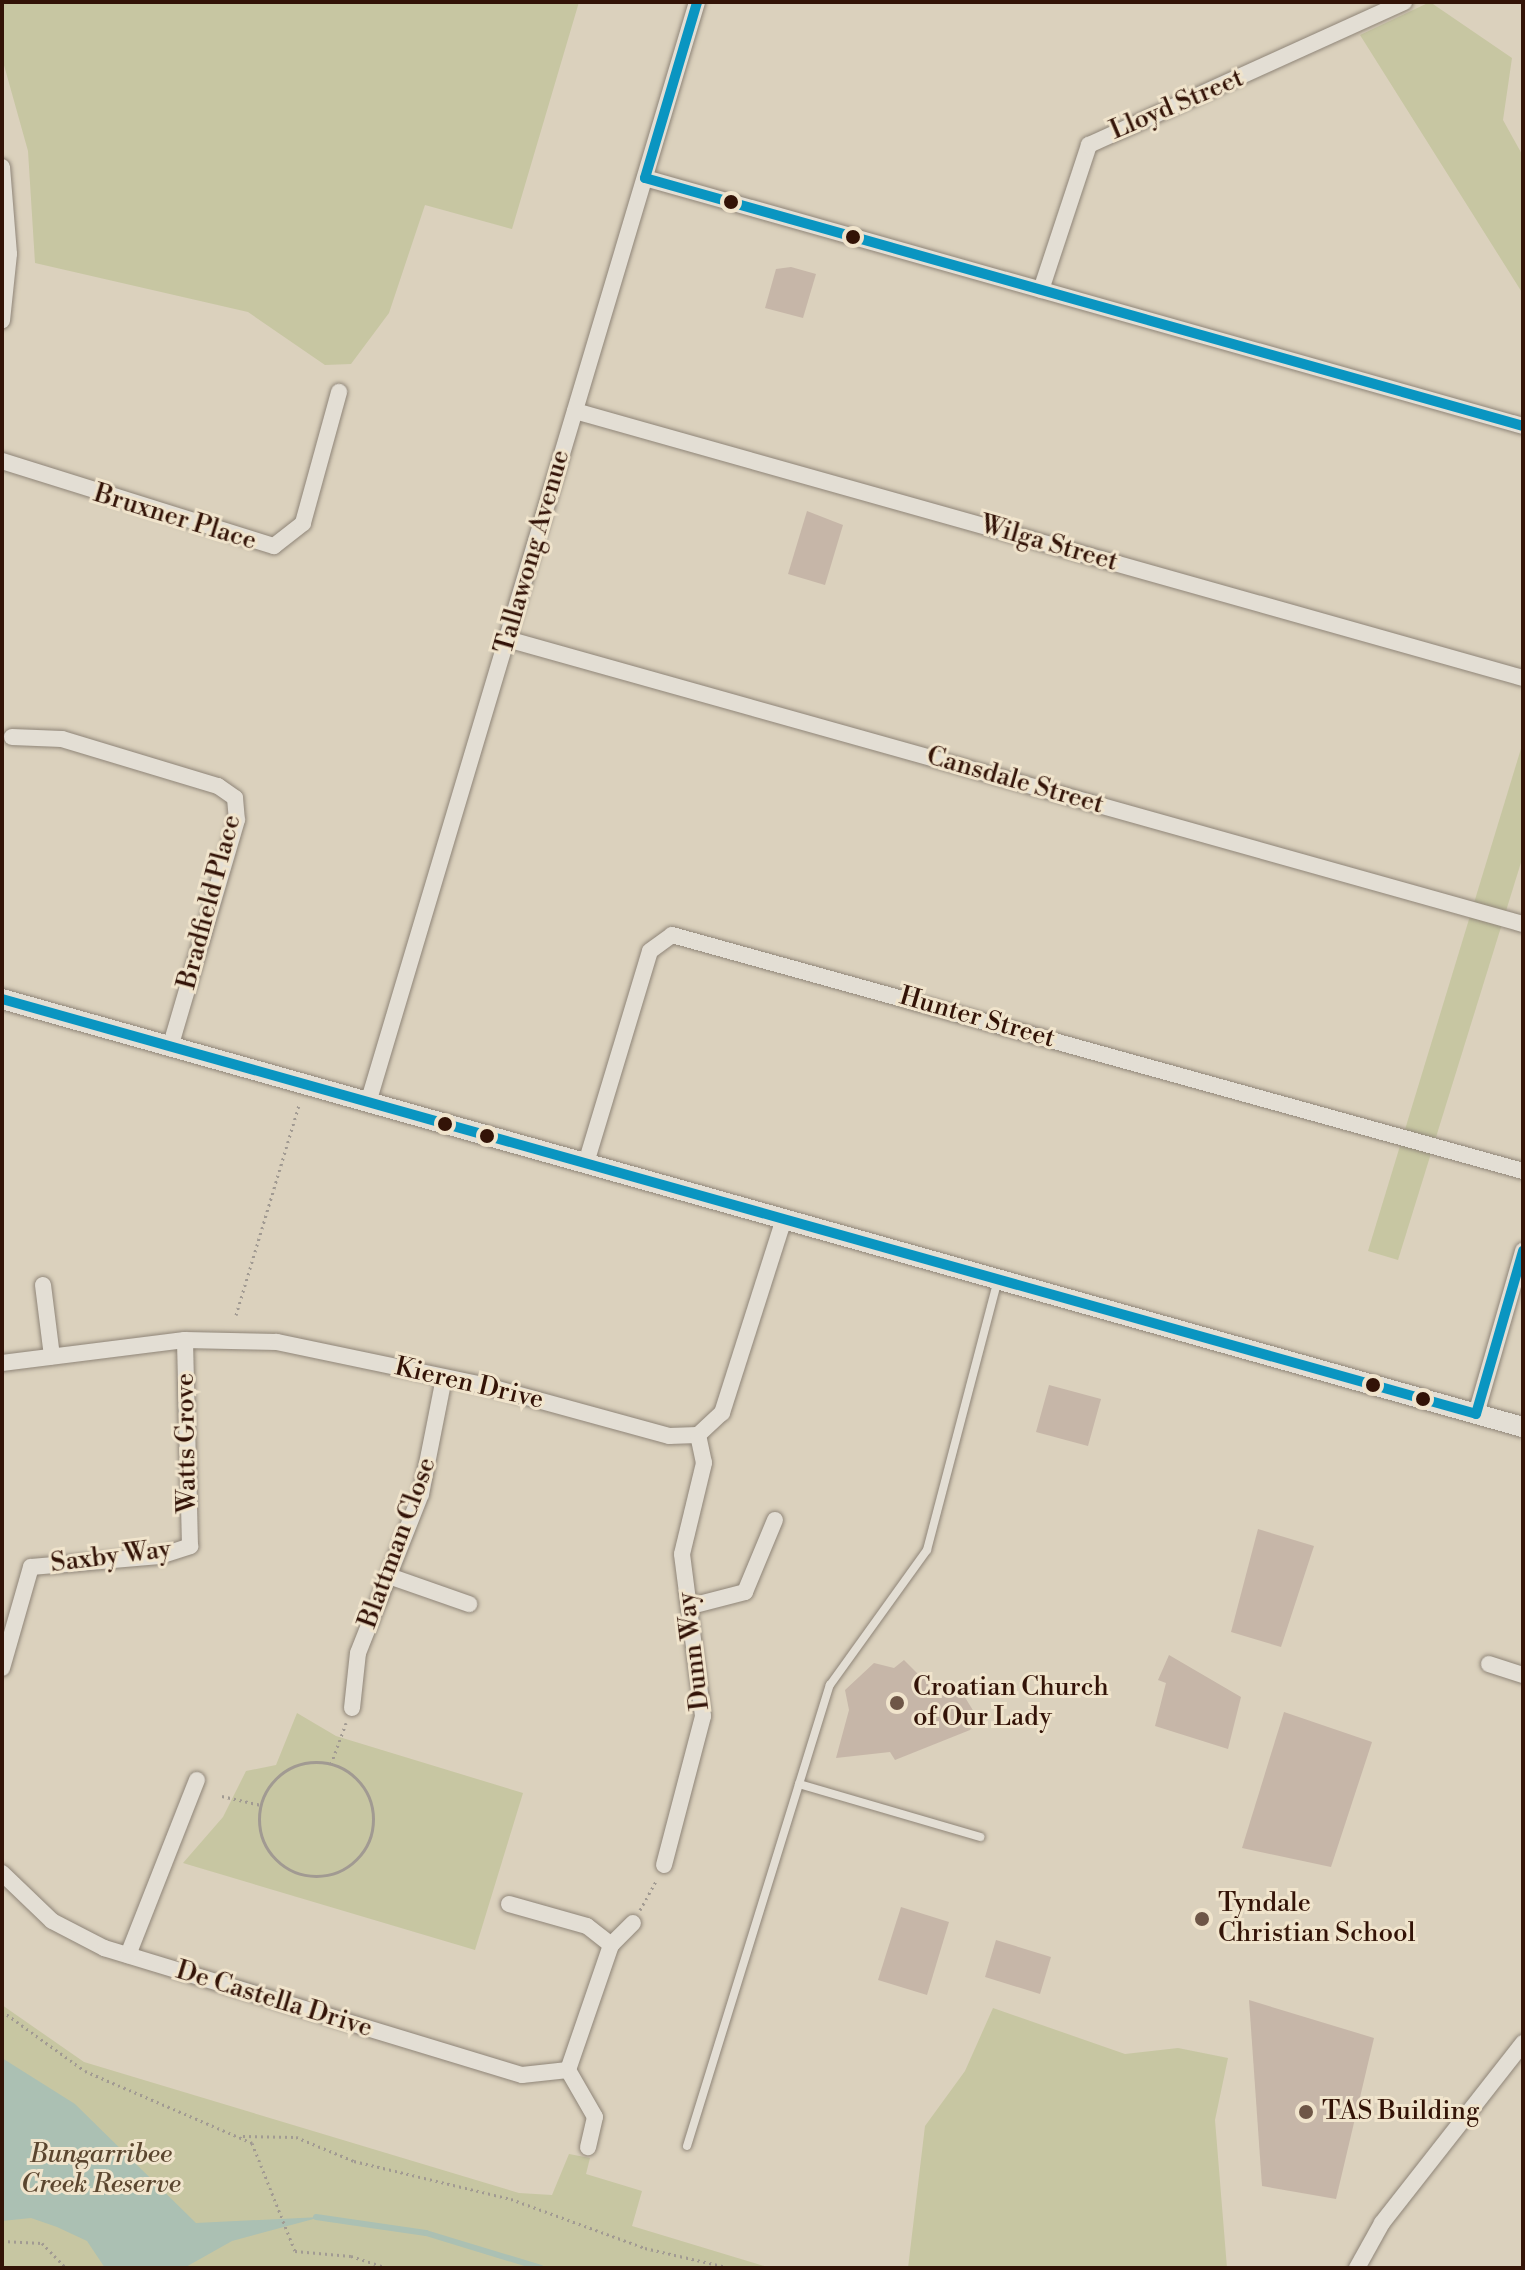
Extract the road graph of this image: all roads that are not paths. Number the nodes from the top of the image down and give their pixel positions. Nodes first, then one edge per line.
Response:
1 (697, 2) edge
2 (1404, 2) edge
3 (2, 167) edge
4 (645, 178) junction
5 (1041, 290) junction
6 (2, 321) edge
7 (339, 392) dead end
8 (575, 411) junction
9 (1523, 426) edge
10 (2, 461) edge
11 (507, 639) junction
12 (1523, 678) edge
13 (12, 737) dead end
14 (1523, 924) edge
15 (2, 999) edge
16 (170, 1047) junction
17 (368, 1103) junction
18 (586, 1163) junction
19 (1523, 1171) edge
20 (784, 1219) junction
21 (1523, 1251) edge
22 (998, 1280) junction
23 (43, 1285) dead end
24 (185, 1340) junction
25 (52, 1356) junction
26 (2, 1363) edge
27 (444, 1378) junction
28 (1476, 1414) junction
29 (1523, 1427) edge
30 (698, 1435) junction
31 (775, 1520) dead end
32 (190, 1546) joint
33 (389, 1576) junction
34 (469, 1604) dead end
35 (691, 1606) junction
36 (1489, 1664) dead end
37 (2, 1668) edge
38 (1523, 1675) edge
39 (352, 1708) road end
40 (197, 1780) dead end
41 (799, 1784) junction
42 (980, 1837) dead end
43 (664, 1865) road end
44 (2, 1873) edge
45 (509, 1904) dead end
46 (633, 1923) road end
47 (611, 1945) junction
48 (128, 1955) junction
49 (1523, 2043) edge
50 (568, 2070) junction
51 (687, 2146) dead end
52 (588, 2147) dead end
53 (1357, 2268) edge

1 - 4 street, Tallawong Avenue
2 - 5 street, Lloyd Street
3 - 6 street
4 - 5 street
4 - 8 street, Tallawong Avenue
5 - 9 street
7 - 10 street, Bruxner Place
8 - 11 street, Tallawong Avenue
8 - 12 street, Wilga Street
11 - 14 street, Cansdale Street
11 - 17 street, Tallawong Avenue
13 - 16 street, Bradfield Place
15 - 16 street
16 - 17 street
17 - 18 street
18 - 19 street, Hunter Street
18 - 20 street
20 - 22 street
20 - 30 street
21 - 28 street
22 - 28 street
22 - 41 lane
23 - 25 street
24 - 25 street, Kieren Drive
24 - 27 street, Kieren Drive
24 - 32 street, Watts Grove
25 - 26 street, Kieren Drive
27 - 30 street, Kieren Drive
27 - 33 street, Blattman Close
28 - 29 street
30 - 35 street, Dunn Way
31 - 35 street
32 - 37 street, Saxby Way
33 - 34 street
33 - 39 street, Blattman Close
35 - 43 street, Dunn Way
36 - 38 street
40 - 48 street
41 - 42 lane
41 - 51 lane
44 - 48 street, De Castella Drive
45 - 47 street
46 - 47 street
47 - 50 street
48 - 50 street, De Castella Drive
49 - 53 street
50 - 52 street

